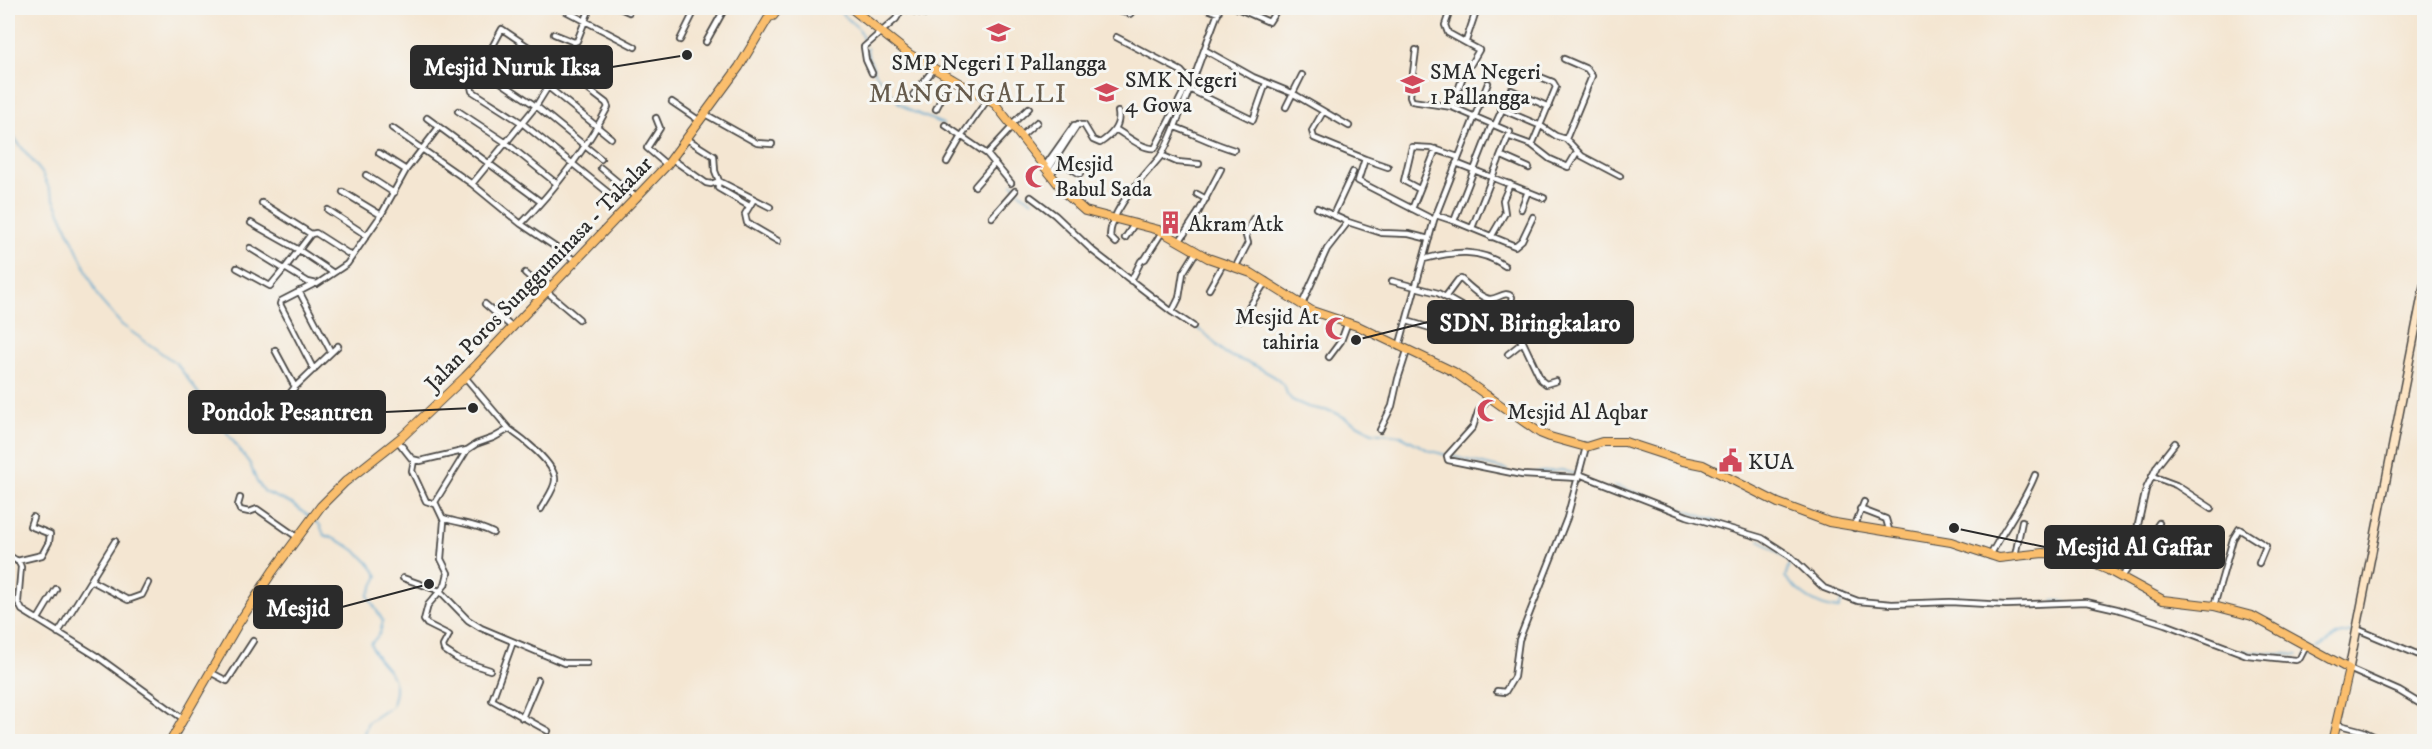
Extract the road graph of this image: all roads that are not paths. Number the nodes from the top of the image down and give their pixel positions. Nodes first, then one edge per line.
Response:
1 (560, 8) edge
2 (590, 8) edge
3 (620, 8) edge
4 (696, 8) edge
5 (725, 8) edge
6 (771, 8) edge
7 (779, 8) edge
8 (851, 8) edge
9 (938, 8) edge
10 (1107, 8) edge
11 (1135, 8) edge
12 (1205, 8) edge
13 (1237, 8) edge
14 (1278, 8) edge
15 (1451, 8) edge
16 (1477, 8) edge
17 (1248, 9) edge
18 (1219, 10) edge
19 (629, 12) dead end
20 (769, 17) junction
21 (585, 20) junction
22 (882, 32) junction
23 (554, 34) dead end
24 (1116, 37) dead end
25 (680, 40) dead end
26 (1466, 41) junction
27 (706, 42) dead end
28 (635, 47) dead end
29 (492, 48) junction
30 (1205, 50) junction
31 (1416, 50) dead end
32 (566, 58) dead end
33 (1564, 59) dead end
34 (560, 68) junction
35 (481, 69) junction
36 (933, 70) junction
37 (1525, 71) dead end
38 (872, 73) dead end
39 (1302, 75) dead end
40 (952, 78) junction
41 (1266, 83) junction
42 (1488, 83) dead end
43 (547, 86) junction
44 (988, 86) dead end
45 (1191, 90) junction
46 (1292, 93) junction
47 (981, 94) junction
48 (913, 95) dead end
49 (988, 99) junction
50 (672, 102) dead end
51 (536, 106) junction
52 (1286, 107) dead end
53 (1452, 107) junction
54 (1549, 107) junction
55 (1029, 108) dead end
56 (936, 109) dead end
57 (1501, 109) junction
58 (458, 111) dead end
59 (1118, 112) dead end
60 (1323, 112) junction
61 (1474, 116) junction
62 (702, 117) junction
63 (428, 118) dead end
64 (656, 118) dead end
65 (1037, 122) dead end
66 (522, 123) junction
67 (596, 124) junction
68 (945, 125) dead end
69 (1013, 125) junction
70 (1494, 125) junction
71 (1349, 126) dead end
72 (1541, 126) junction
73 (439, 127) junction
74 (1175, 127) junction
75 (392, 128) dead end
76 (1116, 129) junction
77 (963, 135) junction
78 (1021, 136) junction
79 (1510, 137) junction
80 (611, 138) dead end
81 (687, 139) junction
82 (1566, 139) junction
83 (505, 142) junction
84 (772, 144) dead end
85 (584, 145) junction
86 (1532, 145) junction
87 (421, 148) junction
88 (1436, 149) junction
89 (1234, 150) dead end
90 (1577, 152) junction
91 (379, 153) dead end
92 (987, 153) junction
93 (1161, 156) junction
94 (1502, 156) junction
95 (1458, 157) junction
96 (601, 159) dead end
97 (1365, 159) junction
98 (489, 162) junction
99 (670, 162) junction
100 (947, 162) dead end
101 (571, 163) junction
102 (995, 163) junction
103 (1456, 163) junction
104 (1199, 164) dead end
105 (1049, 167) junction
106 (1388, 167) dead end
107 (601, 168) dead end
108 (1530, 168) dead end
109 (1221, 169) dead end
110 (406, 170) junction
111 (1474, 171) junction
112 (1353, 172) dead end
113 (366, 174) dead end
114 (1080, 174) dead end
115 (1620, 176) dead end
116 (1492, 177) junction
117 (719, 181) junction
118 (556, 183) junction
119 (1011, 183) dead end
120 (472, 184) junction
121 (1510, 184) junction
122 (975, 186) dead end
123 (1419, 189) junction
124 (1015, 191) dead end
125 (1528, 191) junction
126 (343, 192) dead end
127 (394, 193) junction
128 (1197, 194) dead end
129 (610, 195) dead end
130 (1031, 197) dead end
131 (637, 198) junction
132 (1544, 198) dead end
133 (754, 199) junction
134 (1206, 199) junction
135 (541, 202) junction
136 (262, 203) dead end
137 (749, 206) junction
138 (770, 207) dead end
139 (1317, 208) dead end
140 (1412, 209) junction
141 (1521, 209) dead end
142 (328, 210) dead end
143 (381, 215) junction
144 (1333, 215) junction
145 (992, 217) dead end
146 (1533, 217) dead end
147 (1435, 218) junction
148 (1113, 219) junction
149 (1253, 219) dead end
150 (1454, 221) junction
151 (1348, 222) junction
152 (251, 223) dead end
153 (521, 224) junction
154 (1135, 224) junction
155 (1472, 228) junction
156 (1162, 232) junction
157 (311, 234) junction
158 (366, 235) junction
159 (1491, 237) junction
160 (1125, 238) dead end
161 (1429, 239) junction
162 (778, 241) dead end
163 (1179, 242) junction
164 (1116, 243) dead end
165 (249, 248) dead end
166 (299, 250) junction
167 (1196, 252) junction
168 (352, 256) junction
169 (1424, 259) junction
170 (576, 261) junction
171 (1223, 264) junction
172 (1505, 267) dead end
173 (237, 268) dead end
174 (1235, 268) junction
175 (285, 269) junction
176 (332, 272) junction
177 (525, 273) dead end
178 (1132, 279) junction
179 (1266, 281) junction
180 (1392, 281) dead end
181 (314, 284) junction
182 (1417, 286) junction
183 (2424, 286) edge
184 (1209, 289) dead end
185 (299, 291) junction
186 (547, 291) junction
187 (1446, 296) junction
188 (485, 304) dead end
189 (1302, 304) junction
190 (1173, 311) junction
191 (1524, 317) dead end
192 (579, 319) dead end
193 (1241, 320) dead end
194 (1407, 321) junction
195 (1348, 322) junction
196 (1193, 326) dead end
197 (513, 328) junction
198 (1437, 330) dead end
199 (1523, 342) junction
200 (338, 346) dead end
201 (1399, 347) junction
202 (275, 350) dead end
203 (1407, 351) junction
204 (331, 352) junction
205 (1508, 354) dead end
206 (1329, 357) dead end
207 (314, 370) junction
208 (465, 377) junction
209 (1556, 381) dead end
210 (295, 387) junction
211 (1490, 396) junction
212 (287, 397) dead end
213 (509, 429) junction
214 (1380, 430) dead end
215 (397, 440) junction
216 (2175, 443) dead end
217 (1586, 447) junction
218 (467, 450) junction
219 (414, 460) junction
220 (2035, 475) dead end
221 (1579, 476) junction
222 (2152, 476) junction
223 (240, 498) dead end
224 (1864, 502) dead end
225 (435, 504) junction
226 (2211, 508) dead end
227 (541, 509) dead end
228 (1860, 509) junction
229 (33, 517) dead end
230 (443, 518) junction
231 (2022, 521) dead end
232 (2159, 523) dead end
233 (1854, 528) junction
234 (493, 533) dead end
235 (1890, 533) junction
236 (297, 537) junction
237 (115, 541) dead end
238 (2148, 541) junction
239 (8, 555) edge
240 (1990, 556) junction
241 (2015, 556) junction
242 (17, 561) junction
243 (2259, 562) dead end
244 (2122, 577) junction
245 (403, 578) dead end
246 (92, 581) junction
247 (148, 583) dead end
248 (56, 589) dead end
249 (440, 591) junction
250 (2214, 606) junction
251 (38, 619) junction
252 (424, 621) junction
253 (418, 626) dead end
254 (2357, 629) junction
255 (58, 633) junction
256 (253, 641) dead end
257 (513, 642) junction
258 (2306, 646) junction
259 (2424, 657) edge
260 (587, 663) dead end
261 (2349, 669) junction
262 (490, 670) dead end
263 (210, 672) junction
264 (538, 680) dead end
265 (1497, 691) dead end
266 (2424, 706) edge
267 (183, 718) junction
268 (522, 718) junction
269 (2336, 724) junction
270 (548, 731) dead end
271 (170, 741) edge
272 (2332, 741) edge
273 (2386, 741) edge

1 - 21 street
2 - 21 street
3 - 19 street
4 - 25 street
5 - 27 street
6 - 20 main road
7 - 20 main road
8 - 22 main road
9 - 22 street
10 - 11 street
12 - 18 street
13 - 17 street
14 - 17 street
15 - 26 street
16 - 26 street
18 - 30 street
20 - 62 main road, Jalan Poros Sungguminasa - Takalar
21 - 23 street
21 - 28 street
22 - 36 main road
22 - 38 street
24 - 76 street
26 - 53 street
29 - 34 street
29 - 35 street
29 - 43 street
30 - 41 street
30 - 45 street
31 - 53 street
32 - 34 street
33 - 82 street
34 - 43 street
34 - 67 street
35 - 51 street
35 - 66 street
36 - 40 main road
36 - 48 street
37 - 54 street
39 - 46 street
40 - 47 main road
40 - 56 street
41 - 45 street
41 - 46 street
42 - 61 street
43 - 51 street
43 - 67 street
44 - 47 street
45 - 74 street
46 - 52 street
46 - 60 street
47 - 49 main road
49 - 69 main road
49 - 77 street
50 - 62 street
51 - 66 street
51 - 85 street
53 - 61 street
54 - 57 street
54 - 72 street
55 - 69 street
57 - 70 street
57 - 72 street
58 - 83 street
59 - 76 street
60 - 71 street
60 - 97 street
61 - 70 street
61 - 95 street
62 - 81 main road, Jalan Poros Sungguminasa - Takalar
62 - 84 street
63 - 73 street
64 - 99 street
65 - 78 street
66 - 83 street
66 - 101 street
67 - 80 street
67 - 85 street
68 - 77 street
69 - 78 main road
69 - 92 street
70 - 79 street
70 - 111 street
72 - 82 street
72 - 86 street
73 - 87 street
73 - 98 street
74 - 89 street
74 - 93 street
75 - 87 street
76 - 105 street
77 - 92 street
77 - 100 street
78 - 105 main road
79 - 86 street
79 - 94 street
81 - 99 main road, Jalan Poros Sungguminasa - Takalar
81 - 117 street
82 - 90 street
83 - 98 street
83 - 118 street
85 - 96 street
85 - 101 street
86 - 90 street
87 - 110 street
87 - 120 street
88 - 95 street
88 - 123 street
88 - 123 street
90 - 115 street
91 - 110 street
92 - 102 street
93 - 104 street
93 - 148 street
94 - 108 street
94 - 116 street
95 - 103 street
97 - 106 street
97 - 140 street
98 - 120 street
98 - 135 street
99 - 117 street
99 - 131 main road, Jalan Poros Sungguminasa - Takalar
101 - 118 street
101 - 129 street
102 - 119 street
102 - 122 street
103 - 111 street
103 - 147 street
105 - 114 street
105 - 148 main road
107 - 131 street
109 - 134 street
110 - 127 street
111 - 116 street
111 - 150 street
112 - 144 street
113 - 127 street
116 - 121 street
116 - 155 street
117 - 133 street
117 - 137 street
118 - 135 street
120 - 153 street
121 - 125 street
121 - 159 street
123 - 140 street
124 - 145 street
125 - 132 street
125 - 141 street
126 - 143 street
127 - 143 street
128 - 134 street
130 - 178 street
131 - 170 main road, Jalan Poros Sungguminasa - Takalar
133 - 137 street
133 - 138 street
134 - 163 street
135 - 153 street
136 - 157 street
137 - 162 street
139 - 144 street
140 - 147 street
142 - 158 street
143 - 158 street
144 - 151 street
146 - 159 street
147 - 150 street
147 - 161 street
148 - 154 main road
148 - 164 street
149 - 174 street
150 - 155 street
151 - 161 street
151 - 189 street
152 - 166 street
153 - 170 street
154 - 156 main road
154 - 160 street
155 - 159 street
156 - 163 main road
156 - 178 street
157 - 166 street
157 - 168 street
158 - 168 street
161 - 169 street
163 - 167 main road
165 - 175 street
166 - 175 street
166 - 176 street
167 - 171 main road
167 - 190 street
168 - 176 street
169 - 172 street
169 - 182 street
170 - 186 main road, Jalan Poros Sungguminasa - Takalar
171 - 174 main road
171 - 184 street
173 - 175 street
174 - 179 main road
175 - 181 street
176 - 181 street
177 - 186 street
178 - 190 street
179 - 189 main road
179 - 193 street
180 - 182 street
181 - 185 street
182 - 187 street
182 - 194 street
183 - 254 main road
185 - 204 street
185 - 207 street
186 - 192 street
186 - 197 main road, Jalan Poros Sungguminasa - Takalar
187 - 191 street
187 - 199 street
188 - 197 street
189 - 195 main road
190 - 196 street
194 - 198 street
194 - 201 street
195 - 201 main road
195 - 206 street
197 - 208 main road, Jalan Poros Sungguminasa - Takalar
199 - 205 street
199 - 209 street
200 - 204 street
201 - 203 main road
202 - 210 street
203 - 211 main road
203 - 214 street
204 - 207 street
207 - 210 street
208 - 213 street
208 - 215 main road, Jalan Poros Sungguminasa - Takalar
210 - 212 street
211 - 217 main road
211 - 221 street
213 - 218 street
213 - 227 street
215 - 219 street
215 - 236 main road, Jalan Poros Sungguminasa - Takalar
216 - 222 street
217 - 221 street
217 - 233 main road
218 - 219 street
218 - 225 street
219 - 225 street
220 - 240 street
221 - 258 street
221 - 265 street
222 - 226 street
222 - 238 street
223 - 236 street
224 - 228 street
225 - 230 street
228 - 233 street
228 - 235 street
229 - 242 street
230 - 234 street
230 - 249 street
231 - 241 street
232 - 238 street
233 - 235 main road
235 - 240 main road
236 - 263 main road, Jalan Poros Sungguminasa - Takalar
237 - 246 street
238 - 244 street
239 - 242 street
240 - 241 main road
241 - 244 main road
242 - 251 street
243 - 250 street
244 - 250 main road
245 - 249 street
246 - 247 street
246 - 255 street
248 - 251 street
249 - 252 street
249 - 257 street
250 - 258 main road
251 - 255 street
252 - 253 street
252 - 262 street
254 - 259 street
254 - 261 main road
255 - 267 street
256 - 263 street
257 - 260 street
257 - 268 street
258 - 261 main road
261 - 266 street
261 - 269 main road
263 - 267 main road, Jalan Poros Sungguminasa - Takalar
264 - 268 street
267 - 271 main road, Jalan Poros Sungguminasa - Takalar
268 - 270 street
269 - 272 main road
269 - 273 street

